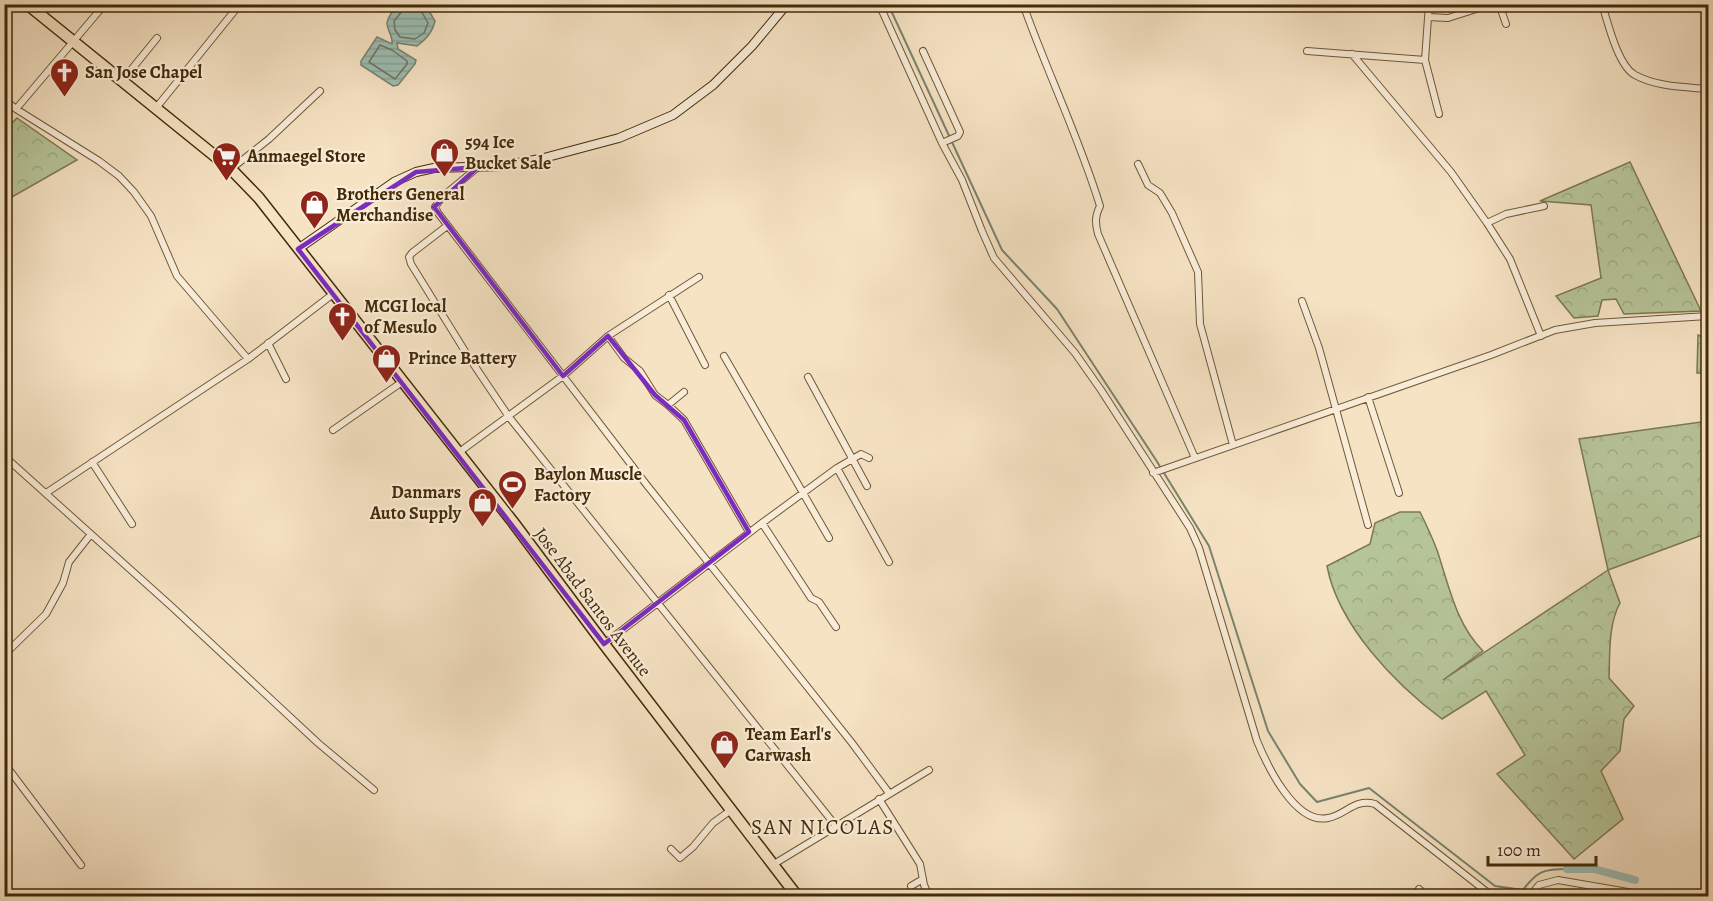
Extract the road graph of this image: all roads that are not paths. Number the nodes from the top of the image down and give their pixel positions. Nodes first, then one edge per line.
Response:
1 (27, 4) edge
2 (105, 4) edge
3 (240, 4) edge
4 (787, 4) edge
5 (879, 4) edge
6 (1023, 4) edge
7 (1429, 4) edge
8 (1492, 4) edge
9 (1499, 4) edge
10 (1602, 4) edge
11 (1428, 17) junction
12 (1506, 24) dead end
13 (157, 38) dead end
14 (74, 42) junction
15 (924, 51) dead end
16 (1307, 51) dead end
17 (1352, 54) junction
18 (1425, 60) junction
19 (122, 81) junction
20 (1708, 89) edge
21 (320, 91) dead end
22 (4, 99) edge
23 (156, 108) junction
24 (16, 109) junction
25 (1439, 114) dead end
26 (944, 142) junction
27 (1138, 164) dead end
28 (478, 167) junction
29 (231, 169) junction
30 (1544, 206) dead end
31 (1487, 223) junction
32 (447, 226) junction
33 (298, 249) junction
34 (699, 277) dead end
35 (333, 294) junction
36 (669, 295) junction
37 (1302, 301) dead end
38 (1708, 316) edge
39 (608, 336) junction
40 (1541, 336) junction
41 (268, 343) junction
42 (724, 356) dead end
43 (248, 359) junction
44 (705, 365) dead end
45 (563, 376) junction
46 (808, 377) dead end
47 (286, 379) dead end
48 (402, 382) junction
49 (684, 392) dead end
50 (1368, 397) junction
51 (668, 405) junction
52 (1337, 409) junction
53 (509, 417) junction
54 (333, 430) dead end
55 (1233, 445) junction
56 (458, 453) junction
57 (4, 456) edge
58 (853, 458) junction
59 (869, 458) dead end
60 (1195, 458) junction
61 (92, 462) junction
62 (837, 468) junction
63 (1155, 472) junction
64 (867, 486) dead end
65 (46, 493) junction
66 (802, 493) junction
67 (1399, 493) dead end
68 (762, 522) junction
69 (132, 524) dead end
70 (1368, 525) dead end
71 (749, 532) junction
72 (91, 534) junction
73 (829, 538) dead end
74 (888, 562) dead end
75 (708, 564) junction
76 (658, 602) junction
77 (836, 627) dead end
78 (604, 644) junction
79 (4, 656) edge
80 (4, 763) edge
81 (929, 770) dead end
82 (374, 790) dead end
83 (890, 794) junction
84 (879, 799) junction
85 (731, 810) junction
86 (836, 826) junction
87 (671, 849) dead end
88 (774, 864) junction
89 (81, 865) dead end
90 (923, 879) junction
91 (911, 886) dead end
92 (1419, 889) dead end
93 (1532, 894) edge
94 (797, 897) edge
95 (929, 897) edge
96 (1427, 897) edge
97 (1492, 897) edge
98 (1651, 897) edge

1 - 14 highway, Jose Abad Santos Avenue
2 - 14 street
3 - 23 street
4 - 28 main road
5 - 26 street
6 - 60 street
7 - 11 street
8 - 11 street
9 - 12 street
10 - 20 street
11 - 18 street
13 - 19 street
14 - 19 highway, Jose Abad Santos Avenue
14 - 24 street
15 - 26 street
16 - 17 street
17 - 18 street
17 - 31 street
18 - 25 street
19 - 23 highway, Jose Abad Santos Avenue
21 - 29 street
22 - 24 street
23 - 29 highway, Jose Abad Santos Avenue
24 - 43 street
26 - 63 street
27 - 55 street
28 - 32 street
28 - 33 main road
29 - 33 highway, Jose Abad Santos Avenue
30 - 31 street
31 - 40 street
32 - 45 street
32 - 53 street
33 - 35 highway, Jose Abad Santos Avenue
34 - 36 street
35 - 41 street
35 - 48 highway, Jose Abad Santos Avenue
36 - 39 street
36 - 44 street
37 - 52 street
38 - 40 street
39 - 45 street
39 - 51 street
40 - 50 street
41 - 43 street
41 - 47 street
42 - 66 street
43 - 61 street
45 - 53 street
45 - 75 street
46 - 58 street
48 - 54 street
48 - 56 highway, Jose Abad Santos Avenue
49 - 51 street
50 - 52 street
50 - 67 street
51 - 71 street
52 - 55 street
52 - 70 street
53 - 56 street
53 - 76 street
55 - 60 street
56 - 78 highway, Jose Abad Santos Avenue
57 - 65 street
58 - 59 street
58 - 62 street
58 - 64 street
60 - 63 street
61 - 65 street
61 - 69 street
62 - 66 street
62 - 74 street
63 - 97 street
65 - 72 street
66 - 68 street
66 - 73 street
68 - 71 street
68 - 77 street
71 - 75 street
72 - 79 street
72 - 82 street
75 - 76 street
75 - 83 street
76 - 78 street
76 - 86 street
78 - 85 highway, Jose Abad Santos Avenue
80 - 89 street
81 - 83 street
83 - 84 street
84 - 86 street
84 - 90 street
85 - 87 street
85 - 88 highway, Jose Abad Santos Avenue
86 - 88 street
88 - 94 highway, Jose Abad Santos Avenue
90 - 91 street
90 - 95 street
92 - 96 street
93 - 98 street

